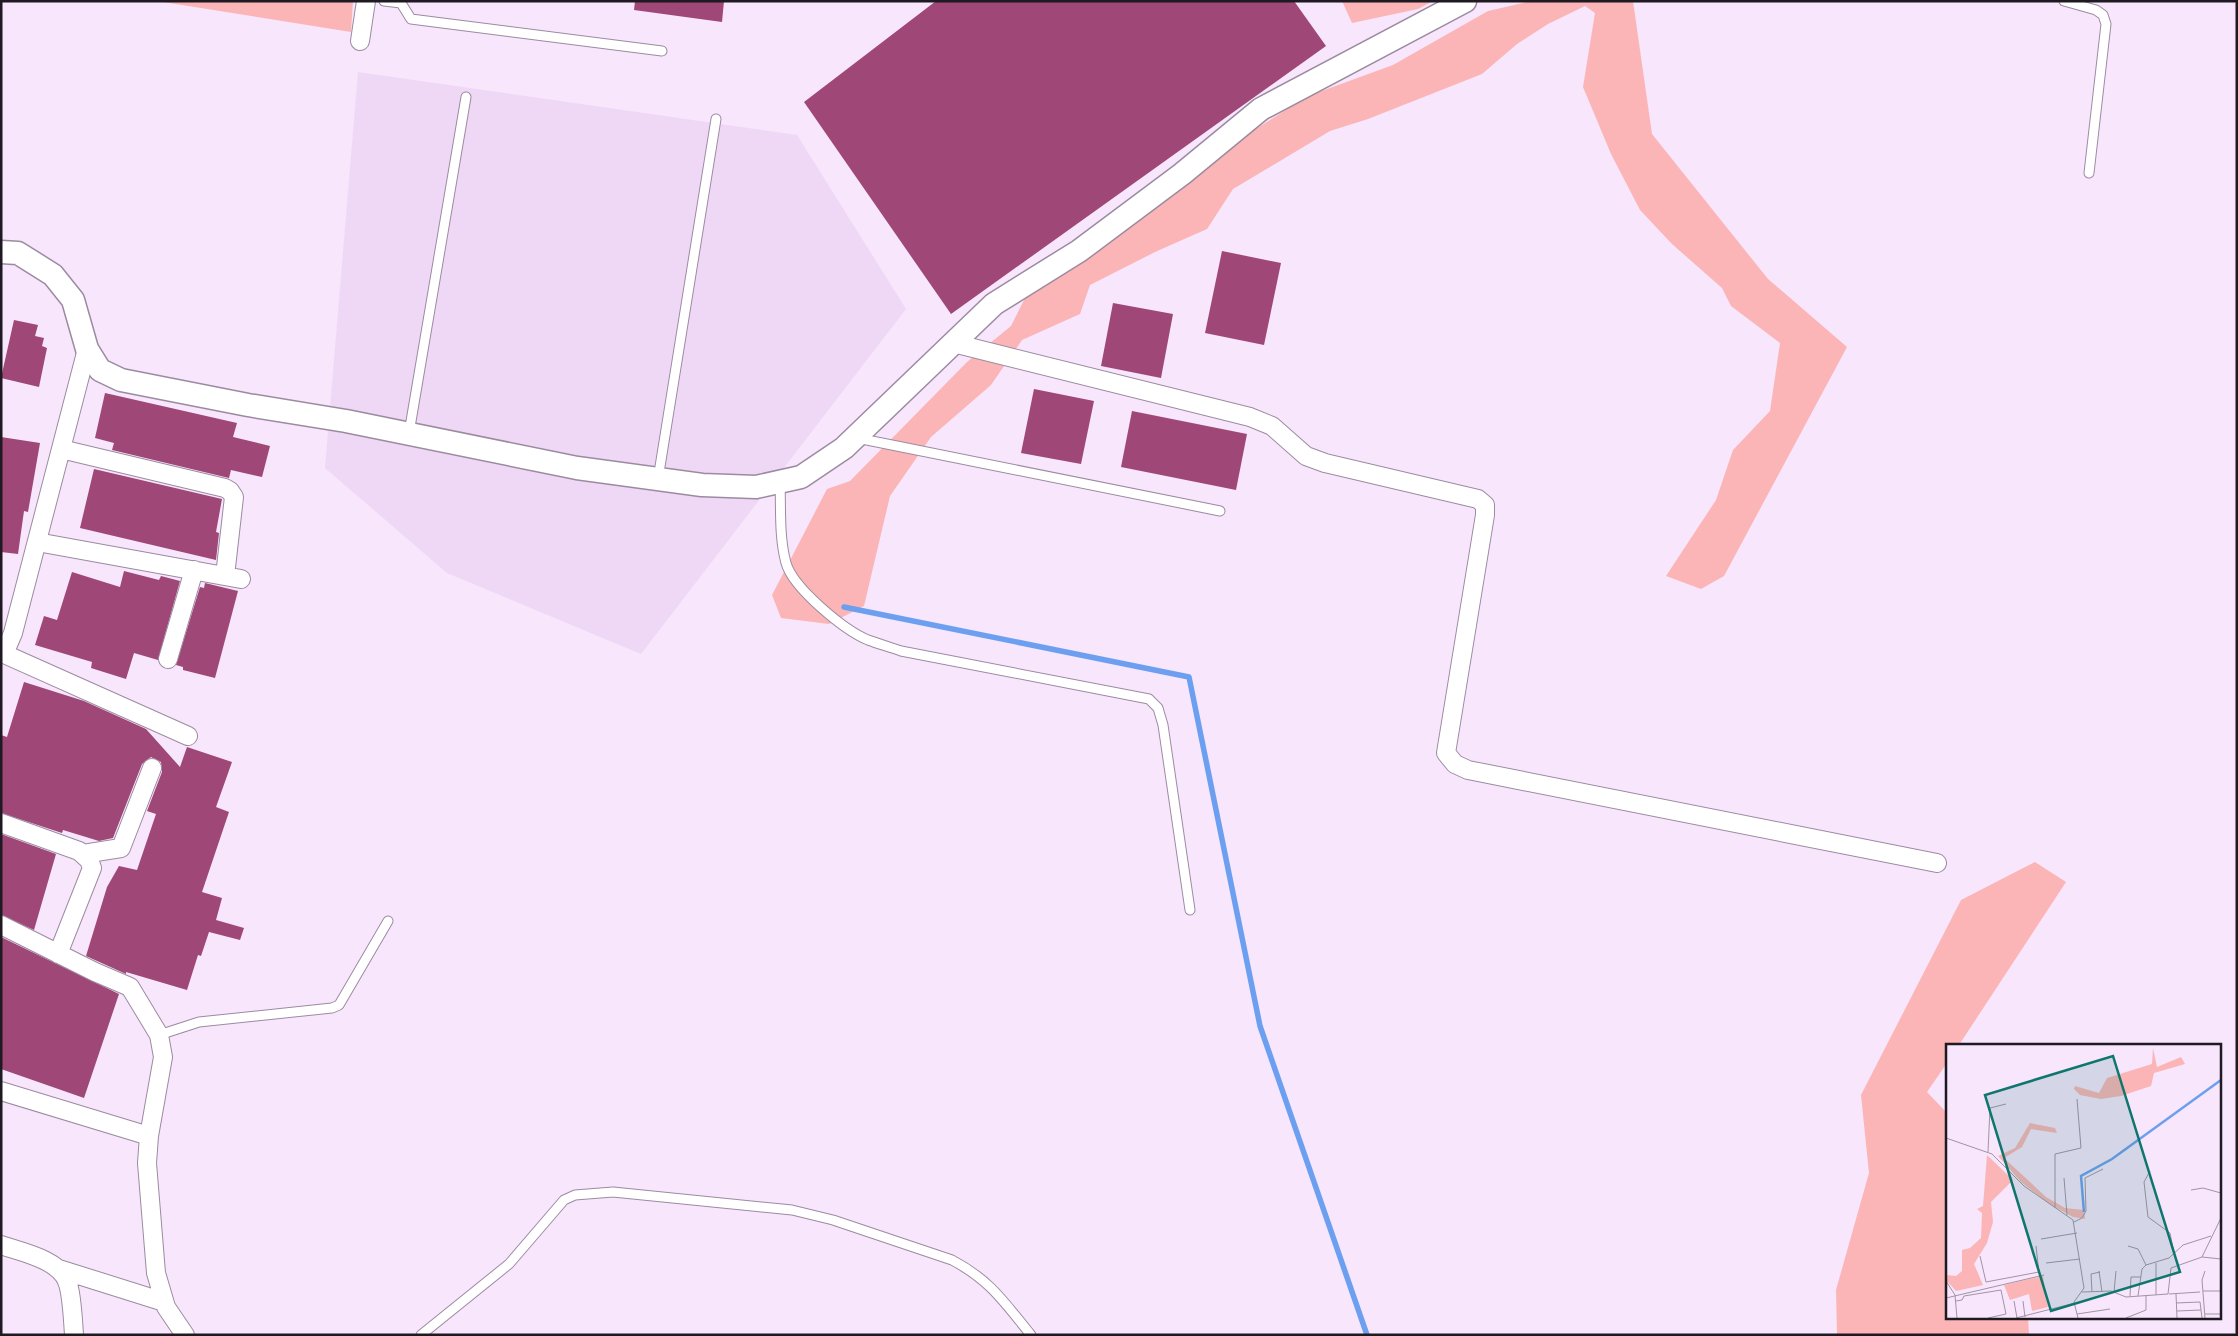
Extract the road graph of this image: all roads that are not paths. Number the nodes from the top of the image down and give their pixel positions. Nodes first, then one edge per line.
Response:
1 (366, 1) edge
2 (384, 1) edge
3 (1465, 1) edge
4 (2064, 1) edge
5 (401, 2) edge
6 (360, 41) dead end
7 (662, 51) dead end
8 (466, 96) dead end
9 (716, 119) dead end
10 (2089, 173) dead end
11 (2, 247) edge
12 (953, 342) junction
13 (88, 348) junction
14 (409, 433) junction
15 (854, 437) junction
16 (61, 449) junction
17 (658, 479) junction
18 (780, 481) junction
19 (1220, 511) dead end
20 (37, 542) junction
21 (194, 570) junction
22 (2, 653) edge
23 (168, 659) dead end
24 (188, 736) dead end
25 (152, 768) dead end
26 (1, 823) edge
27 (83, 854) junction
28 (1937, 863) dead end
29 (1190, 910) dead end
30 (388, 921) dead end
31 (1, 925) edge
32 (58, 954) junction
33 (159, 1035) junction
34 (1, 1091) edge
35 (149, 1136) junction
36 (1, 1245) edge
37 (59, 1269) junction
38 (164, 1302) junction
39 (188, 1334) edge
40 (74, 1335) edge
41 (421, 1335) edge
42 (1031, 1335) edge

1 - 6 street
2 - 5 lane
3 - 12 street
4 - 10 lane
5 - 7 lane
8 - 14 lane
9 - 17 lane
11 - 13 street
12 - 15 street
12 - 28 street
13 - 14 street
13 - 16 street
14 - 17 street
15 - 18 street
15 - 19 lane
16 - 20 street
16 - 21 street
17 - 18 street
18 - 29 lane
20 - 21 street
20 - 22 street
21 - 23 street
22 - 24 street
25 - 27 street
26 - 27 street
27 - 32 street
30 - 33 lane
31 - 32 street
32 - 33 street
33 - 35 street
34 - 35 street
35 - 38 street
36 - 37 street
37 - 38 street
37 - 40 street
38 - 39 street
41 - 42 lane

